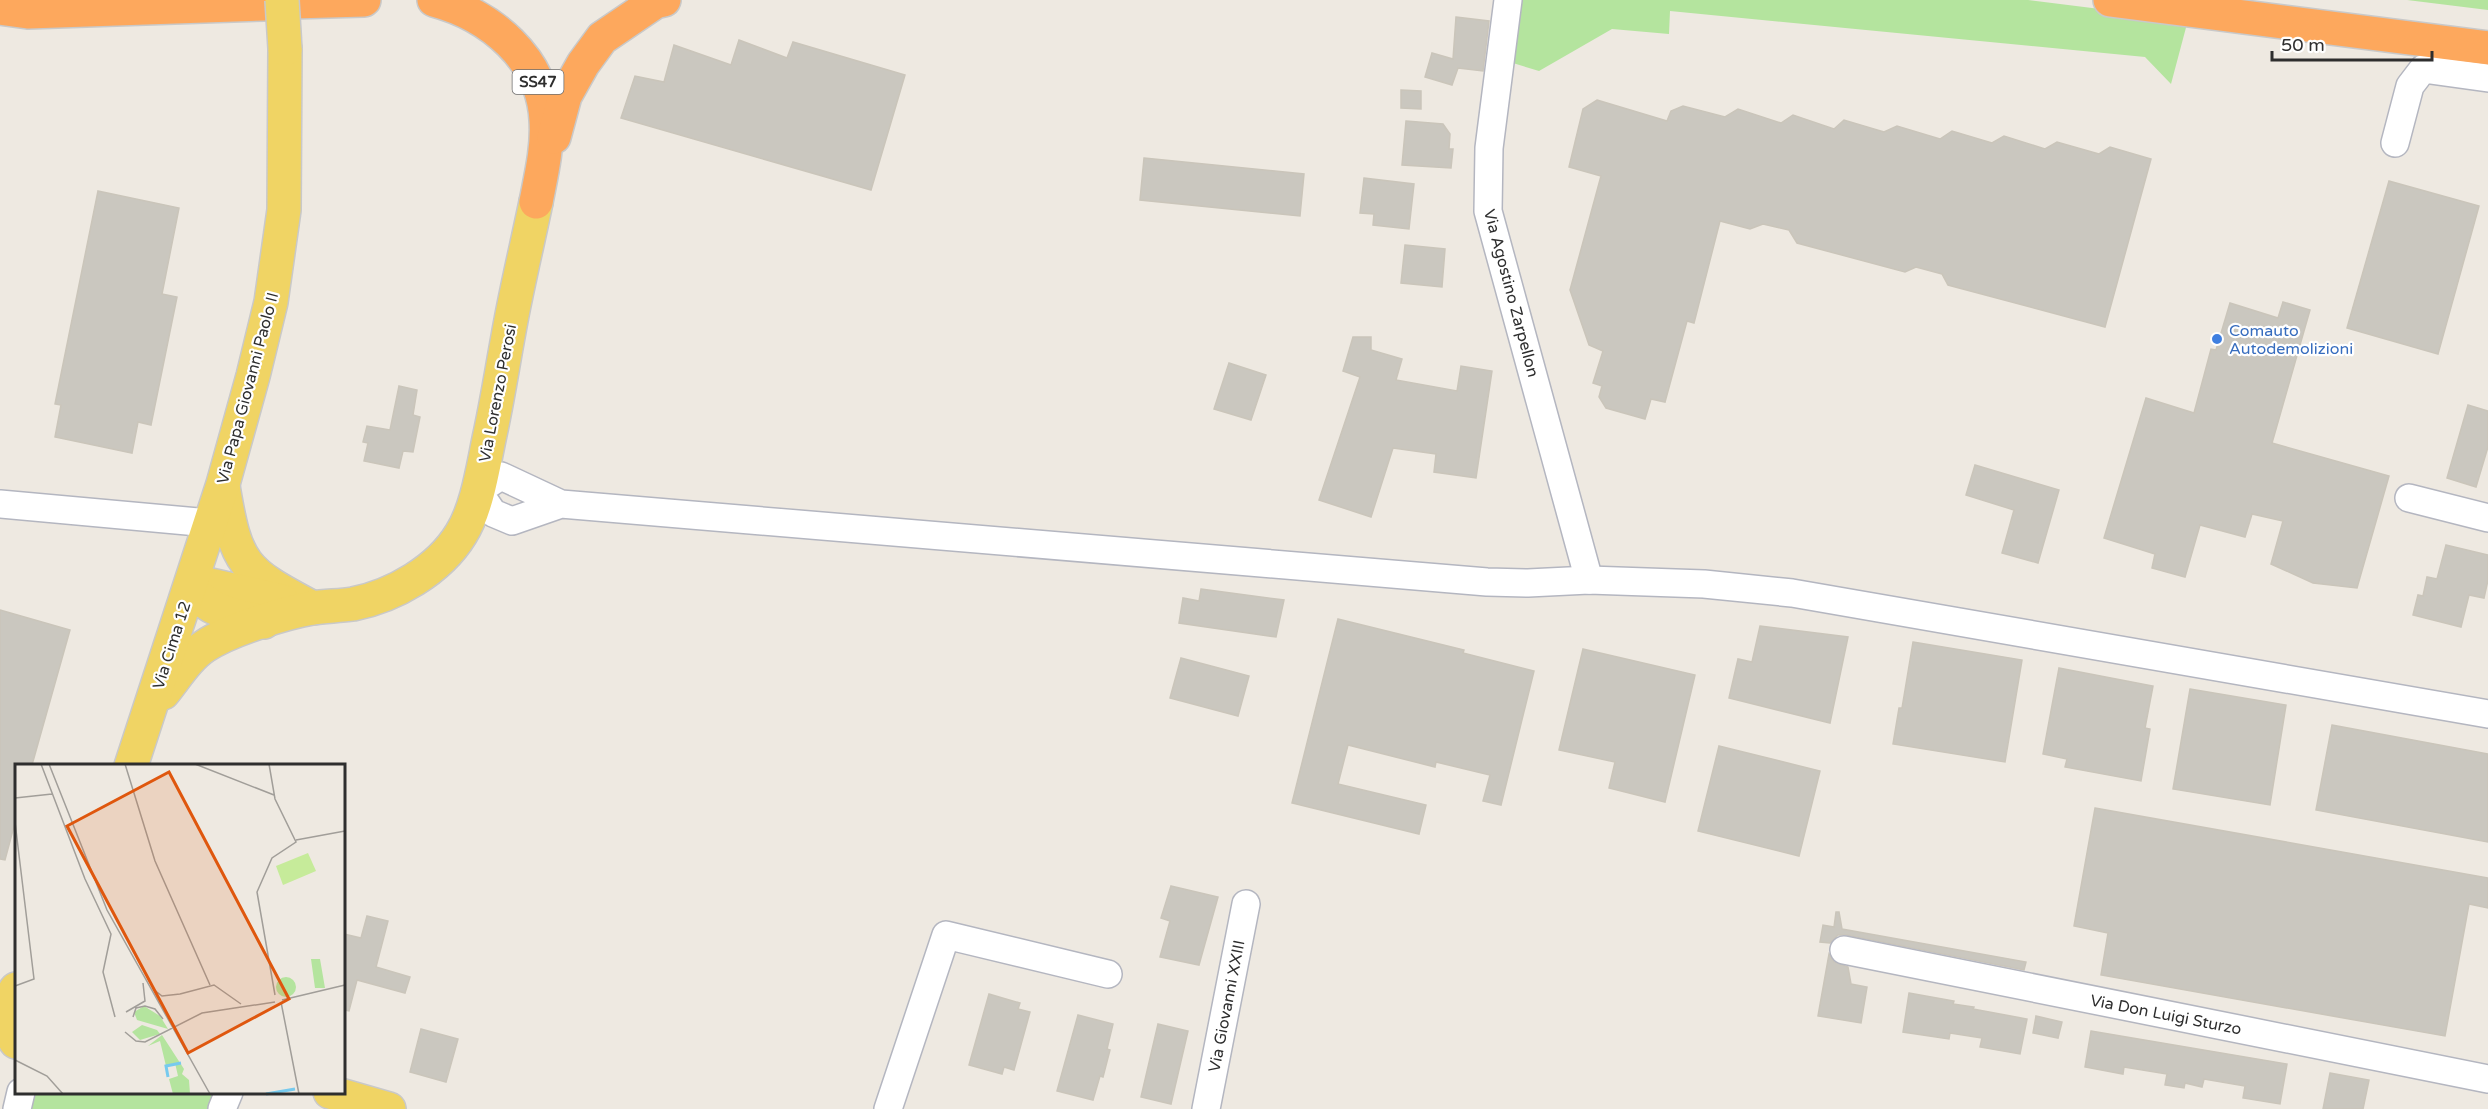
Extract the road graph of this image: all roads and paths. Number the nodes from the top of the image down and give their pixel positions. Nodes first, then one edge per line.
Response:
1 (364, 0) edge
2 (434, 0) edge
3 (664, 0) edge
4 (1508, 0) edge
5 (2110, 0) edge
6 (2243, 0) edge
7 (280, 2) edge
8 (0, 8) edge
9 (2488, 29) edge
10 (2488, 48) edge
11 (2488, 78) edge
12 (2396, 143) dead end
13 (536, 202) junction
14 (223, 483) junction
15 (478, 491) junction
16 (2409, 498) dead end
17 (0, 504) edge
18 (561, 504) junction
19 (2488, 518) edge
20 (209, 523) junction
21 (1589, 580) junction
22 (190, 588) junction
23 (313, 608) junction
24 (264, 622) junction
25 (150, 708) junction
26 (2488, 714) edge
27 (131, 764) edge
28 (1246, 904) dead end
29 (1844, 950) dead end
30 (1108, 974) dead end
31 (15, 987) edge
32 (15, 990) edge
33 (0, 991) edge
34 (8, 1027) edge
35 (2488, 1079) edge
36 (21, 1094) edge
37 (229, 1094) edge
38 (337, 1094) edge
39 (17, 1109) edge
40 (222, 1109) edge
41 (389, 1109) edge
42 (888, 1109) edge
43 (1206, 1109) edge

1 - 7 highway
2 - 13 highway, SS47
3 - 13 highway
4 - 21 street, Via Agostino Zarpellon
5 - 10 highway
6 - 9 highway
7 - 8 highway
7 - 14 main road, Via Papa Giovanni Paolo II, bridge
11 - 12 street
13 - 15 main road, Via Lorenzo Perosi
14 - 20 main road, Via Papa Giovanni Paolo II
14 - 23 main road
15 - 18 street, Via Lorenzo Perosi
15 - 18 street
15 - 23 main road
16 - 19 street
17 - 20 street
18 - 21 street
20 - 22 main road, Via Cima 12
21 - 26 street
22 - 23 main road
22 - 24 main road
22 - 25 main road, Via Cima 12
23 - 24 main road
24 - 25 main road
25 - 27 main road, Via Cima 12
28 - 43 street, Via Giovanni XXIII
29 - 35 street, Via Don Luigi Sturzo
30 - 42 street
31 - 33 main road
32 - 34 main road
36 - 39 street
37 - 40 street
38 - 41 main road

